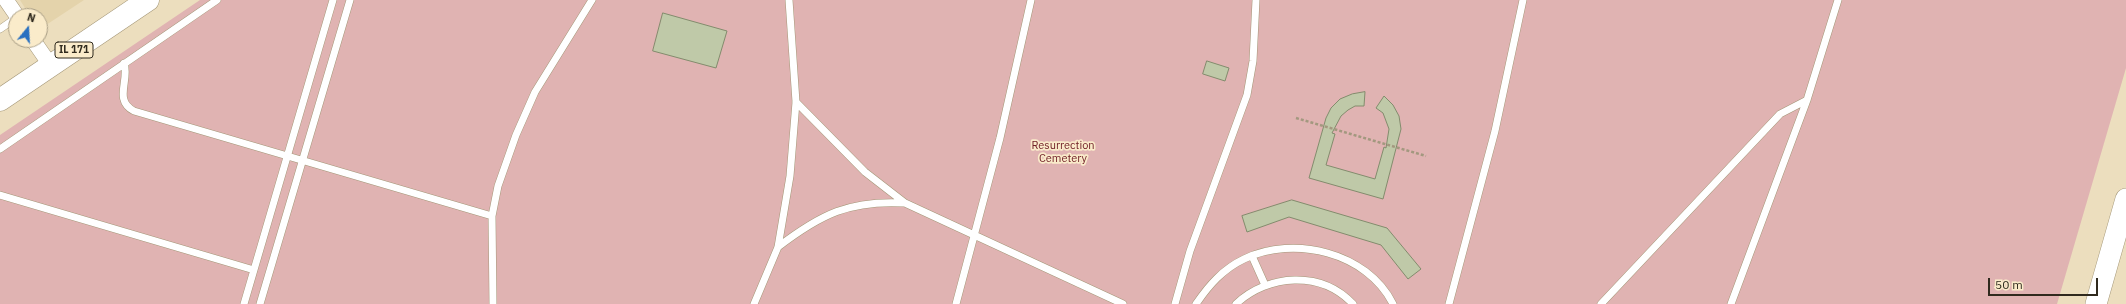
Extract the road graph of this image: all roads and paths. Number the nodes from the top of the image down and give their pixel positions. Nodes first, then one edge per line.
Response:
1 (148, 0) edge
2 (218, 0) edge
3 (333, 0) edge
4 (350, 0) edge
5 (592, 0) edge
6 (789, 0) edge
7 (1031, 0) edge
8 (1256, 0) edge
9 (1523, 0) edge
10 (1838, 0) edge
11 (39, 48) edge
12 (124, 63) junction
13 (51, 66) junction
14 (0, 100) edge
15 (1807, 100) junction
16 (796, 102) junction
17 (1296, 118) dead end
18 (0, 149) edge
19 (1426, 156) dead end
20 (288, 157) junction
21 (302, 161) junction
22 (0, 195) edge
23 (2126, 199) edge
24 (905, 203) junction
25 (492, 216) junction
26 (975, 235) junction
27 (778, 247) junction
28 (1252, 256) junction
29 (254, 270) junction
30 (1265, 285) junction
31 (1390, 303) edge
32 (244, 304) edge
33 (260, 304) edge
34 (493, 304) edge
35 (754, 304) edge
36 (956, 304) edge
37 (1123, 304) edge
38 (1176, 304) edge
39 (1196, 304) edge
40 (1236, 304) edge
41 (1353, 304) edge
42 (1449, 304) edge
43 (1601, 304) edge
44 (1731, 304) edge
45 (2096, 304) edge

1 - 13 main road, IL 171
2 - 12 lane
3 - 20 lane
4 - 21 lane
5 - 25 lane
6 - 16 lane
7 - 26 lane
8 - 38 lane
9 - 42 lane
10 - 15 lane
11 - 13 street
12 - 18 lane
12 - 20 lane
13 - 14 main road, IL 171
15 - 43 lane
15 - 44 lane
16 - 24 lane
16 - 27 lane
17 - 19 path
20 - 21 lane
20 - 29 lane
21 - 25 lane
21 - 33 lane
22 - 29 lane
23 - 45 street
24 - 26 lane
24 - 27 lane
25 - 34 lane
26 - 36 lane
26 - 37 lane
27 - 35 lane
28 - 30 lane
28 - 31 lane
28 - 39 lane
29 - 32 lane
30 - 40 lane
30 - 41 lane

